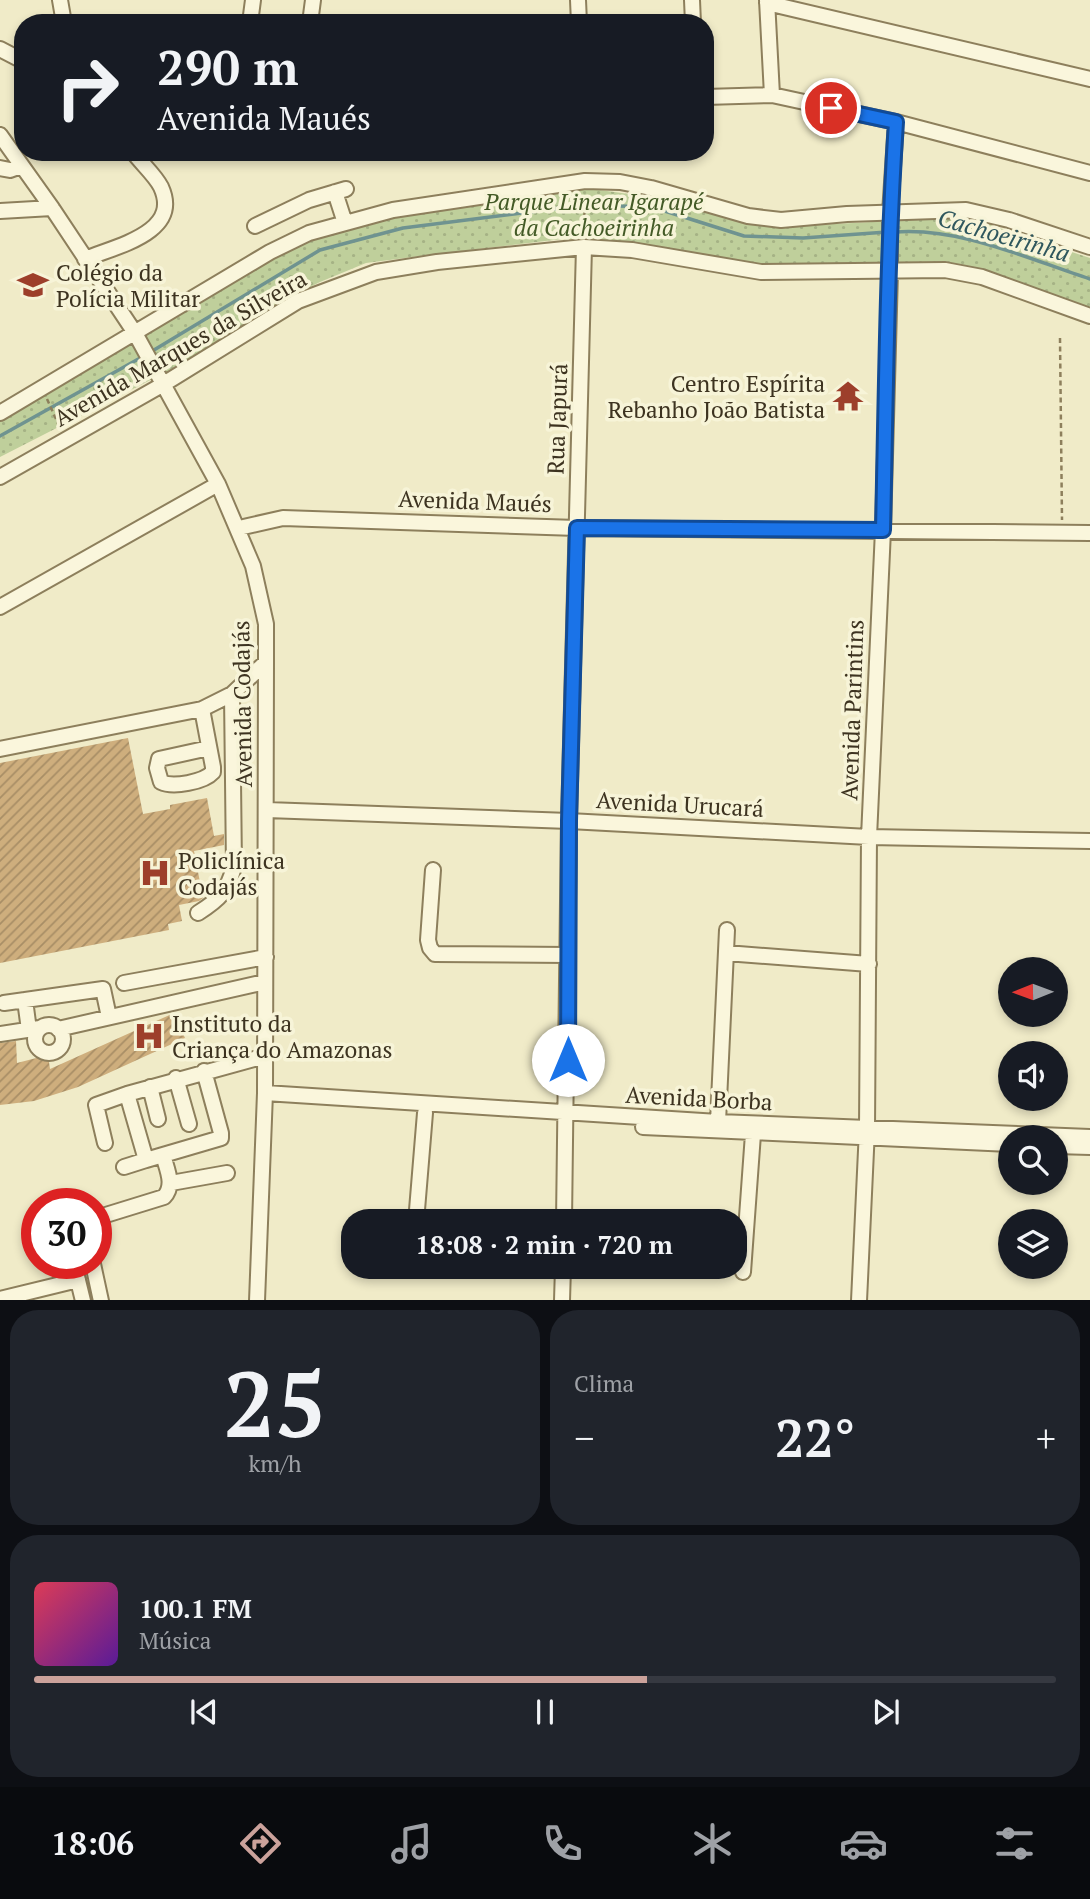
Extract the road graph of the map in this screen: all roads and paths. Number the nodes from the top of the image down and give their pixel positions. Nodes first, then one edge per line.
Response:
1 (767, 2) edge
2 (1090, 79) edge
3 (772, 95) junction
4 (714, 97) edge
5 (896, 122) junction
6 (0, 135) edge
7 (14, 156) edge
8 (18, 161) edge
9 (140, 161) edge
10 (21, 166) junction
11 (0, 168) edge
12 (1090, 173) edge
13 (585, 192) dead end
14 (52, 208) junction
15 (0, 211) edge
16 (890, 217) junction
17 (345, 223) junction
18 (255, 226) dead end
19 (584, 240) junction
20 (1090, 247) edge
21 (85, 259) junction
22 (890, 267) junction
23 (1090, 316) edge
24 (137, 338) junction
25 (1060, 338) dead end
26 (159, 380) junction
27 (44, 391) dead end
28 (0, 413) edge
29 (60, 428) dead end
30 (0, 477) edge
31 (218, 484) junction
32 (239, 528) junction
33 (577, 528) junction
34 (883, 530) junction
35 (1062, 532) junction
36 (1090, 533) edge
37 (0, 607) edge
38 (266, 662) junction
39 (232, 694) junction
40 (202, 709) junction
41 (209, 748) dead end
42 (0, 749) edge
43 (267, 810) junction
44 (569, 821) junction
45 (869, 837) junction
46 (1090, 841) edge
47 (433, 870) dead end
48 (198, 913) dead end
49 (727, 930) dead end
50 (726, 953) junction
51 (568, 956) junction
52 (265, 957) junction
53 (869, 964) junction
54 (265, 982) junction
55 (124, 983) dead end
56 (25, 1000) junction
57 (4, 1003) dead end
58 (109, 1017) junction
59 (35, 1029) junction
60 (58, 1029) junction
61 (0, 1034) edge
62 (265, 1056) junction
63 (204, 1071) junction
64 (176, 1078) junction
65 (150, 1087) junction
66 (127, 1094) junction
67 (264, 1098) junction
68 (425, 1113) junction
69 (567, 1118) junction
70 (158, 1119) dead end
71 (718, 1122) junction
72 (189, 1124) dead end
73 (753, 1133) junction
74 (867, 1133) junction
75 (1090, 1137) edge
76 (105, 1143) dead end
77 (998, 1143) edge
78 (1068, 1146) edge
79 (1090, 1147) edge
80 (163, 1155) junction
81 (146, 1160) junction
82 (124, 1167) dead end
83 (227, 1172) dead end
84 (171, 1184) junction
85 (417, 1209) edge
86 (564, 1209) edge
87 (112, 1213) edge
88 (747, 1216) edge
89 (96, 1279) edge
90 (563, 1279) edge
91 (78, 1280) joint
92 (0, 1299) edge
93 (83, 1300) edge
94 (101, 1300) edge
95 (257, 1300) edge
96 (562, 1300) edge
97 (859, 1300) edge

1 - 2 street
1 - 3 street
3 - 4 street
3 - 5 street
5 - 12 street
5 - 16 street, Avenida Parintins
6 - 7 street, Avenida Codajás
8 - 10 street, Avenida Codajás
9 - 21 street
10 - 11 street
10 - 14 street, Avenida Codajás
13 - 19 path
14 - 15 street
14 - 21 street, Avenida Codajás
16 - 17 street, Avenida Marques da Silveira
16 - 20 street, Avenida Marques da Silveira
16 - 22 street, Avenida Parintins
17 - 18 street
17 - 24 street, Avenida Marques da Silveira
19 - 22 street, Avenida Marques da Silveira
19 - 26 street, Avenida Marques da Silveira
19 - 33 street, Rua Japurá
21 - 24 street, Avenida Codajás
22 - 23 street, Avenida Marques da Silveira
22 - 34 street, Avenida Parintins
24 - 26 street, Avenida Codajás
24 - 28 street, Avenida Marques da Silveira
25 - 35 path
26 - 30 street, Avenida Marques da Silveira
26 - 31 street, Avenida Codajás
27 - 29 path
31 - 32 street, Avenida Codajás
31 - 37 street
32 - 33 street, Avenida Maués
32 - 38 street, Avenida Codajás
33 - 34 street, Avenida Maués
33 - 44 street, Rua Japurá
34 - 35 street, Avenida Maués
34 - 45 street, Avenida Parintins
35 - 36 street, Avenida Maués
38 - 39 street
38 - 43 street, Avenida Codajás
39 - 40 street
39 - 48 street
40 - 41 street
40 - 42 street
43 - 44 street, Avenida Urucará
43 - 52 street, Avenida Codajás
44 - 45 street, Avenida Urucará
44 - 51 street, Rua Japurá
45 - 46 street, Avenida Urucará
45 - 53 street, Avenida Parintins
47 - 51 street
49 - 50 street
50 - 53 street
50 - 71 street
51 - 69 street, Rua Japurá
52 - 54 street, Avenida Codajás
52 - 55 street
53 - 74 street, Avenida Parintins
54 - 58 street
54 - 62 street, Avenida Codajás
56 - 57 street
56 - 58 street
56 - 59 street
58 - 60 street
59 - 60 street
59 - 60 street
59 - 61 street
62 - 63 street
62 - 67 street, Avenida Codajás
63 - 64 street
63 - 80 street
64 - 65 street
64 - 72 street
65 - 66 street
65 - 70 street
66 - 76 street
66 - 81 street
67 - 68 street, Avenida Borba
67 - 69 street, Avenida Borba
67 - 95 street, Avenida Codajás
68 - 69 street, Avenida Borba
68 - 85 street
69 - 71 street, Avenida Borba
69 - 73 street, Avenida Borba
69 - 86 street, Rua Japurá
71 - 74 street, Avenida Borba
73 - 74 street, Avenida Borba
73 - 88 street
74 - 75 street, Avenida Borba
74 - 77 street, Avenida Borba
74 - 97 street, Avenida Parintins
78 - 79 street
80 - 81 street
80 - 84 street
81 - 82 street
83 - 84 street
84 - 87 street
89 - 94 street
90 - 96 street
91 - 92 street
91 - 93 street

